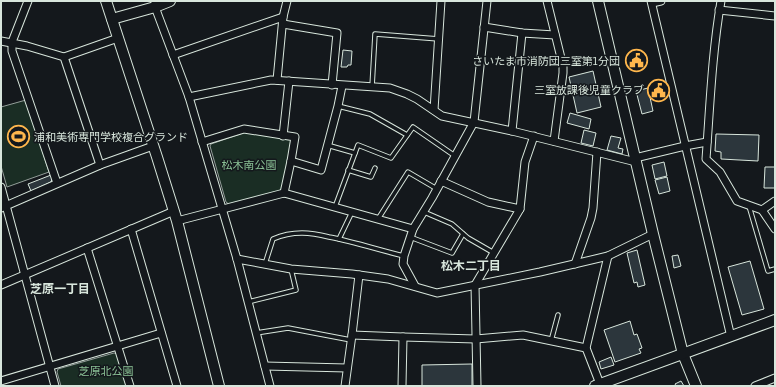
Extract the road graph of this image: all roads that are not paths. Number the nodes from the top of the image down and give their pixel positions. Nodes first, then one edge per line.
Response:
1 (28, 1) edge
2 (106, 1) edge
3 (170, 1) edge
4 (287, 1) edge
5 (441, 1) edge
6 (487, 1) edge
7 (547, 1) edge
8 (598, 1) edge
9 (661, 1) edge
10 (721, 1) edge
11 (651, 2) edge
12 (155, 4) edge
13 (719, 10) junction
14 (775, 16) edge
15 (112, 19) junction
16 (283, 20) junction
17 (484, 27) junction
18 (522, 33) junction
19 (555, 35) junction
20 (118, 38) junction
21 (438, 39) junction
22 (1, 41) edge
23 (12, 42) junction
24 (173, 55) junction
25 (64, 57) junction
26 (277, 80) junction
27 (289, 81) junction
28 (332, 85) junction
29 (342, 86) junction
30 (372, 87) junction
31 (189, 97) junction
32 (338, 106) junction
33 (434, 110) junction
34 (474, 122) junction
35 (512, 131) junction
36 (407, 135) junction
37 (284, 136) junction
38 (534, 136) junction
39 (554, 141) junction
40 (202, 142) junction
41 (707, 142) junction
42 (327, 145) junction
43 (153, 146) junction
44 (685, 146) junction
45 (597, 152) junction
46 (354, 153) junction
47 (455, 156) junction
48 (636, 160) junction
49 (291, 161) junction
50 (100, 165) junction
51 (375, 168) dead end
52 (348, 170) junction
53 (441, 181) junction
54 (57, 183) junction
55 (1, 187) edge
56 (437, 189) junction
57 (284, 193) junction
58 (775, 201) edge
59 (749, 205) junction
60 (4, 207) edge
61 (335, 207) junction
62 (223, 209) junction
63 (520, 209) junction
64 (762, 210) junction
65 (352, 212) junction
66 (424, 212) junction
67 (176, 216) junction
68 (378, 219) junction
69 (413, 228) junction
70 (131, 229) junction
71 (775, 229) edge
72 (463, 234) junction
73 (653, 234) junction
74 (410, 237) junction
75 (339, 239) junction
76 (87, 248) junction
77 (494, 253) junction
78 (404, 256) junction
79 (608, 256) junction
80 (237, 259) junction
81 (265, 264) junction
82 (575, 264) junction
83 (291, 269) junction
84 (775, 269) edge
85 (25, 275) junction
86 (358, 275) junction
87 (475, 284) junction
88 (1, 285) edge
89 (415, 286) junction
90 (248, 302) junction
91 (558, 315) dead end
92 (775, 320) edge
93 (162, 333) junction
94 (256, 333) junction
95 (352, 337) junction
96 (403, 337) junction
97 (731, 337) junction
98 (476, 339) junction
99 (551, 341) junction
100 (118, 346) junction
101 (586, 348) junction
102 (683, 354) junction
103 (265, 366) junction
104 (50, 367) junction
105 (347, 368) junction
106 (775, 378) edge
107 (1, 381) edge
108 (597, 385) edge
109 (55, 386) edge
110 (130, 386) edge
111 (177, 386) edge
112 (219, 386) edge
113 (270, 386) edge
114 (345, 386) edge
115 (402, 386) edge
116 (477, 386) edge
117 (696, 386) edge
118 (755, 386) edge

1 - 23 street
2 - 15 street
3 - 12 street
4 - 16 street
5 - 21 street
6 - 17 street
7 - 19 street
8 - 48 street
9 - 11 street
10 - 13 street
11 - 44 street
12 - 15 street
12 - 24 street
13 - 14 street
13 - 41 street
15 - 20 street
16 - 24 street
16 - 26 street
16 - 28 street
17 - 18 street
17 - 34 street
18 - 19 street
18 - 35 street
19 - 39 street
20 - 25 street
20 - 43 street
21 - 30 lane
21 - 33 street
22 - 23 street
23 - 25 street
23 - 54 street
24 - 31 street
25 - 50 street
26 - 27 street
26 - 31 street
27 - 28 street
27 - 37 street
28 - 29 street
29 - 30 street
29 - 32 street
30 - 33 street
31 - 40 street
32 - 36 lane
32 - 42 street
33 - 34 street
34 - 35 street
34 - 47 street
35 - 38 street
36 - 46 lane
36 - 47 lane
37 - 40 street
37 - 49 street
38 - 39 street
38 - 63 street
39 - 45 street
40 - 62 street
41 - 44 street
41 - 59 street
42 - 46 lane
42 - 49 street
43 - 50 street
43 - 67 street
44 - 48 street
44 - 97 street
45 - 48 street
45 - 82 street
46 - 52 lane
47 - 53 street
48 - 73 street
49 - 57 street
50 - 54 street
51 - 52 lane
52 - 61 lane
53 - 56 street
53 - 63 street
54 - 60 street
55 - 60 street
56 - 66 street
56 - 68 lane
57 - 61 street
57 - 62 street
58 - 64 street
59 - 64 street
59 - 84 lane
60 - 85 street
61 - 65 street
62 - 67 street
62 - 80 street
63 - 77 street
64 - 71 street
65 - 68 street
65 - 75 lane
66 - 69 street
66 - 72 lane
67 - 70 street
67 - 112 street
68 - 69 street
69 - 74 street
70 - 76 street
70 - 93 street
72 - 74 lane
72 - 77 lane
73 - 79 street
73 - 102 street
74 - 78 street
75 - 78 lane
75 - 81 lane
76 - 85 street
76 - 100 street
77 - 87 street
78 - 89 street
79 - 82 street
79 - 101 street
80 - 81 street
80 - 90 street
81 - 83 street
82 - 87 street
83 - 86 street
83 - 90 lane
85 - 88 street
85 - 104 street
86 - 89 street
86 - 95 street
87 - 89 street
87 - 98 street
90 - 94 street
91 - 99 lane
92 - 97 street
93 - 100 street
93 - 111 street
94 - 95 lane
94 - 103 street
95 - 96 street
95 - 105 street
96 - 98 street
96 - 115 street
97 - 102 street
98 - 99 street
98 - 116 street
99 - 101 street
100 - 104 street
100 - 110 street
101 - 108 street
102 - 108 street
102 - 117 street
103 - 105 street
103 - 113 street
104 - 107 street
104 - 109 street
105 - 114 street
106 - 118 street

